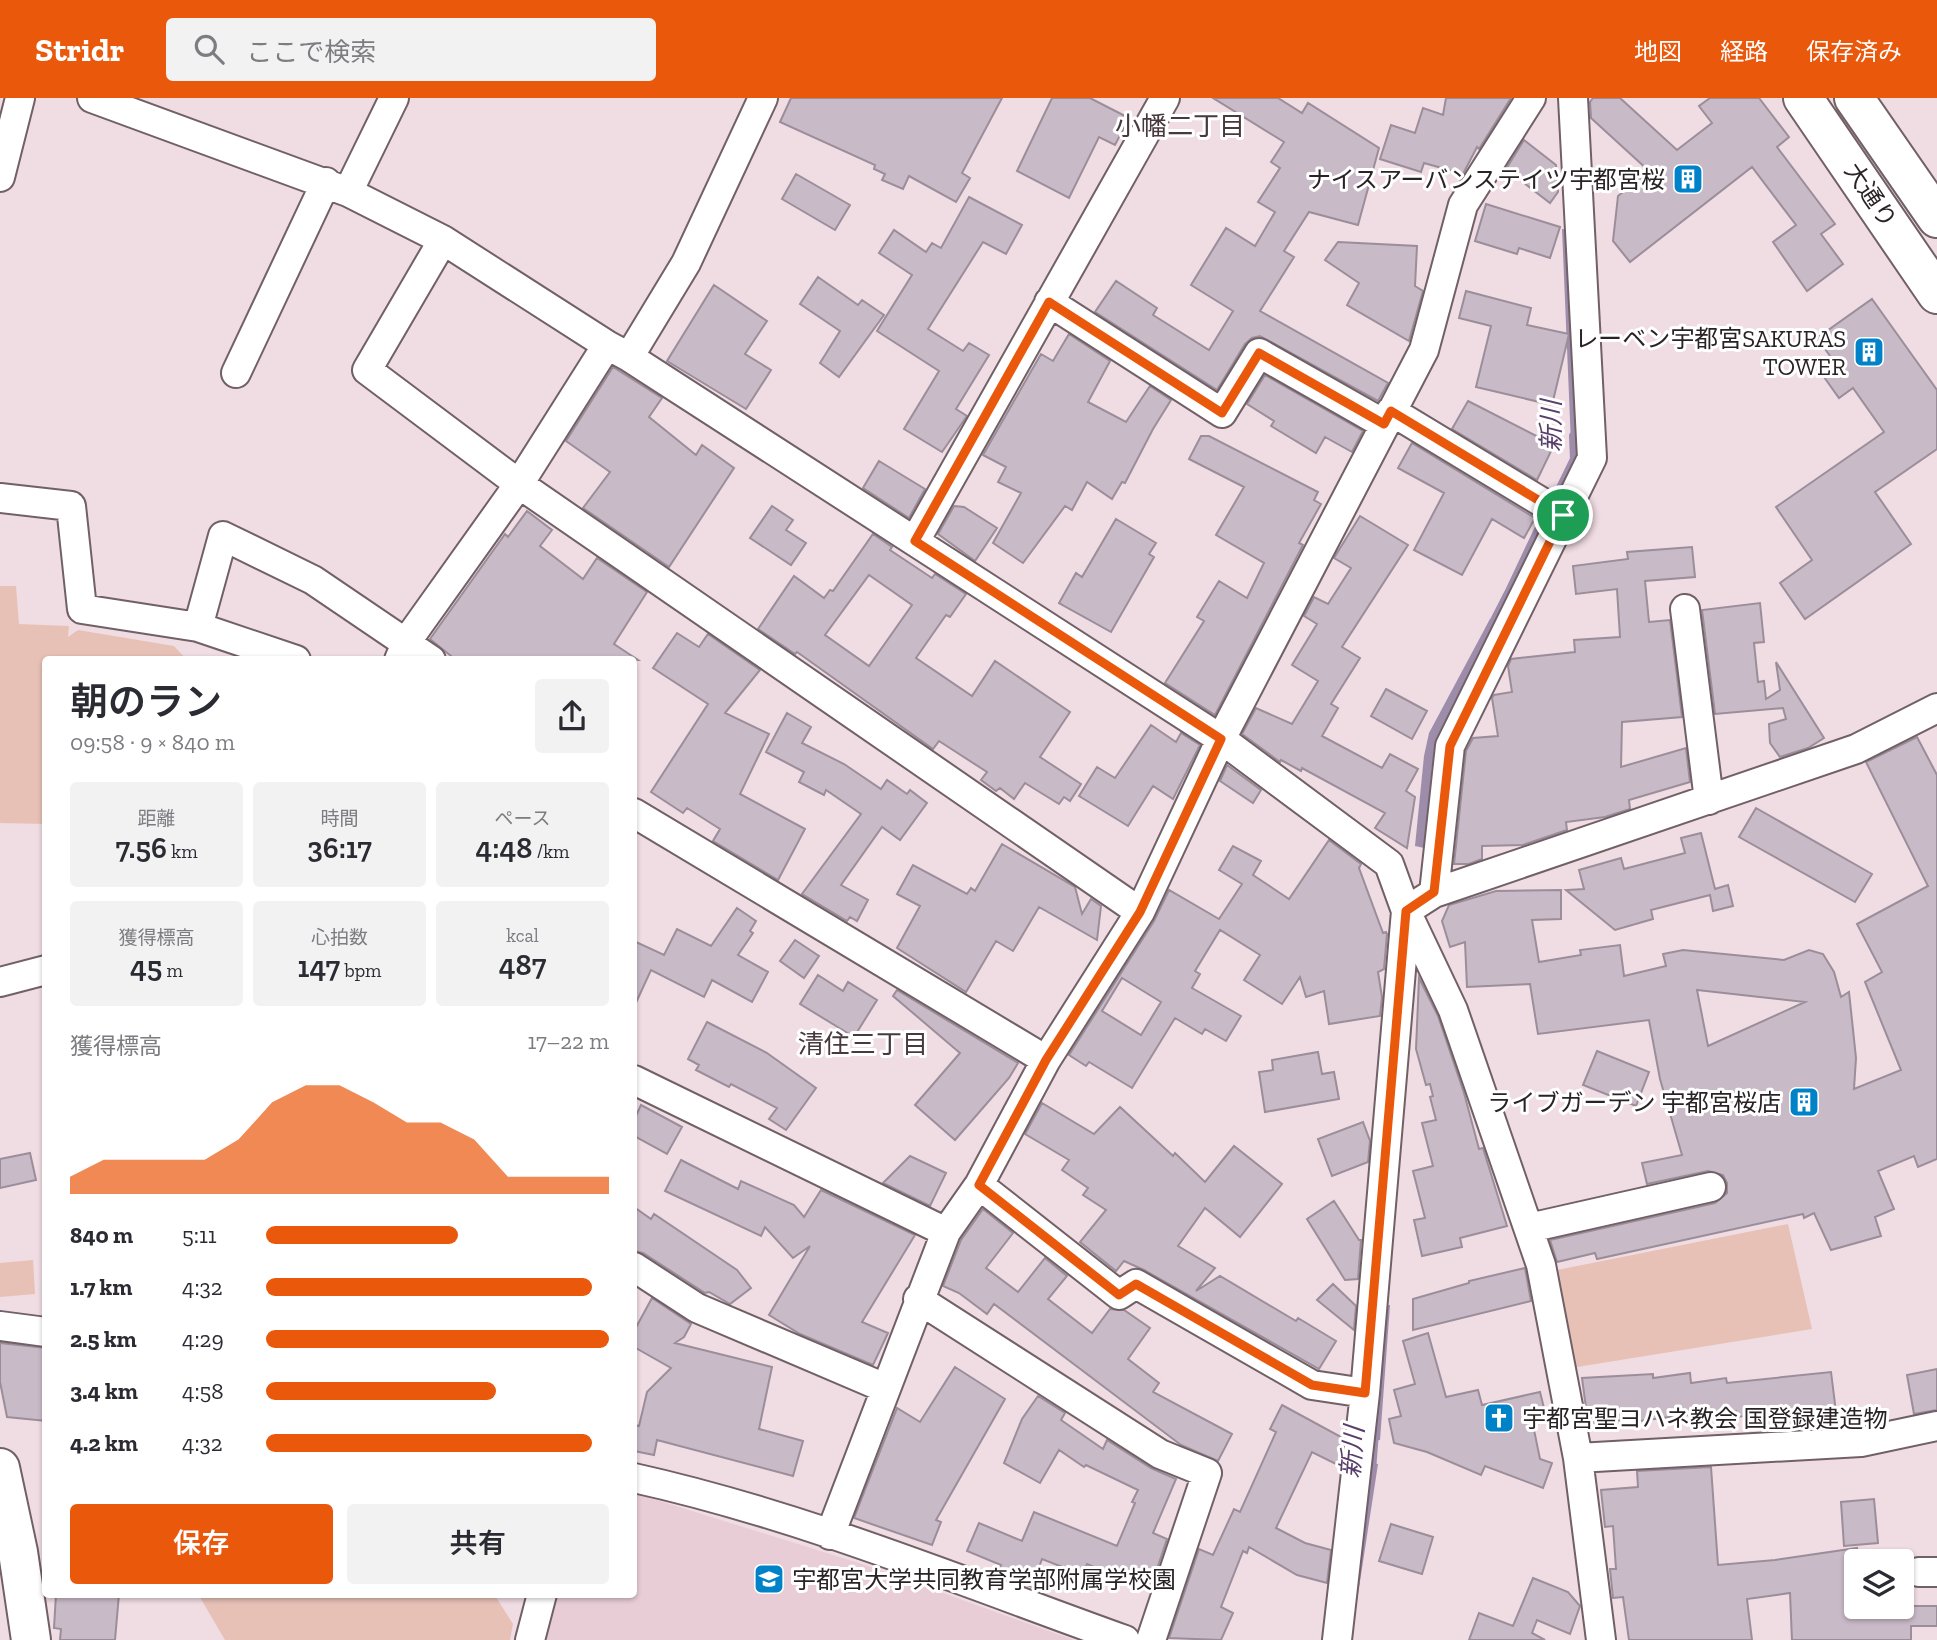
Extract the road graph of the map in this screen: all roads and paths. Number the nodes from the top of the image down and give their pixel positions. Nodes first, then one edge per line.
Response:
1 (20, 98) edge
2 (92, 98) edge
3 (394, 98) edge
4 (764, 98) edge
5 (1164, 98) edge
6 (1531, 98) edge
7 (1573, 98) edge
8 (1803, 98) edge
9 (1854, 98) edge
10 (0, 177) edge
11 (337, 187) junction
12 (1937, 218) edge
13 (443, 240) junction
14 (1937, 294) edge
15 (1049, 302) junction
16 (618, 351) junction
17 (236, 373) dead end
18 (1387, 417) junction
19 (519, 484) junction
20 (0, 498) edge
21 (1555, 510) junction
22 (915, 541) junction
23 (1685, 609) dead end
24 (198, 627) junction
25 (403, 650) edge
26 (284, 656) edge
27 (420, 656) edge
28 (1937, 708) edge
29 (1221, 739) junction
30 (1709, 800) junction
31 (637, 815) edge
32 (1434, 892) junction
33 (1406, 911) junction
34 (1140, 912) junction
35 (42, 971) edge
36 (0, 982) edge
37 (1046, 1060) junction
38 (637, 1081) edge
39 (979, 1185) junction
40 (1711, 1187) dead end
41 (1529, 1228) junction
42 (946, 1232) junction
43 (637, 1269) edge
44 (918, 1299) junction
45 (0, 1326) edge
46 (42, 1331) edge
47 (885, 1388) junction
48 (1365, 1393) junction
49 (1937, 1426) edge
50 (1578, 1458) junction
51 (0, 1468) edge
52 (637, 1479) edge
53 (830, 1535) junction
54 (541, 1598) edge
55 (31, 1640) edge
56 (530, 1640) edge
57 (1125, 1640) edge
58 (1151, 1640) edge
59 (1338, 1640) edge
60 (1601, 1640) edge

1 - 10 street
2 - 11 street
3 - 11 street
4 - 16 street
5 - 15 street
6 - 18 street
7 - 21 street
8 - 14 main road, 大通り
9 - 12 main road, 大通り
11 - 13 street
11 - 17 street
13 - 16 street
13 - 19 street
15 - 18 street
15 - 22 street
16 - 19 street
16 - 22 street
18 - 21 street
18 - 29 street
19 - 25 street
19 - 34 street
20 - 24 street
21 - 32 street
22 - 29 street
23 - 30 street
24 - 25 street
24 - 26 street
25 - 27 street
28 - 30 street
29 - 33 street
29 - 34 street
30 - 32 street
31 - 37 street
32 - 33 street
33 - 41 street
33 - 48 street
34 - 37 street
35 - 36 street
37 - 39 street
38 - 42 street
39 - 42 street
39 - 48 street
40 - 41 street
41 - 50 street
42 - 44 street
43 - 47 street
44 - 47 street
44 - 58 street
45 - 46 street
47 - 53 street
48 - 59 street
49 - 50 street
50 - 60 street
51 - 55 main road
52 - 53 street
53 - 57 street
54 - 56 street

